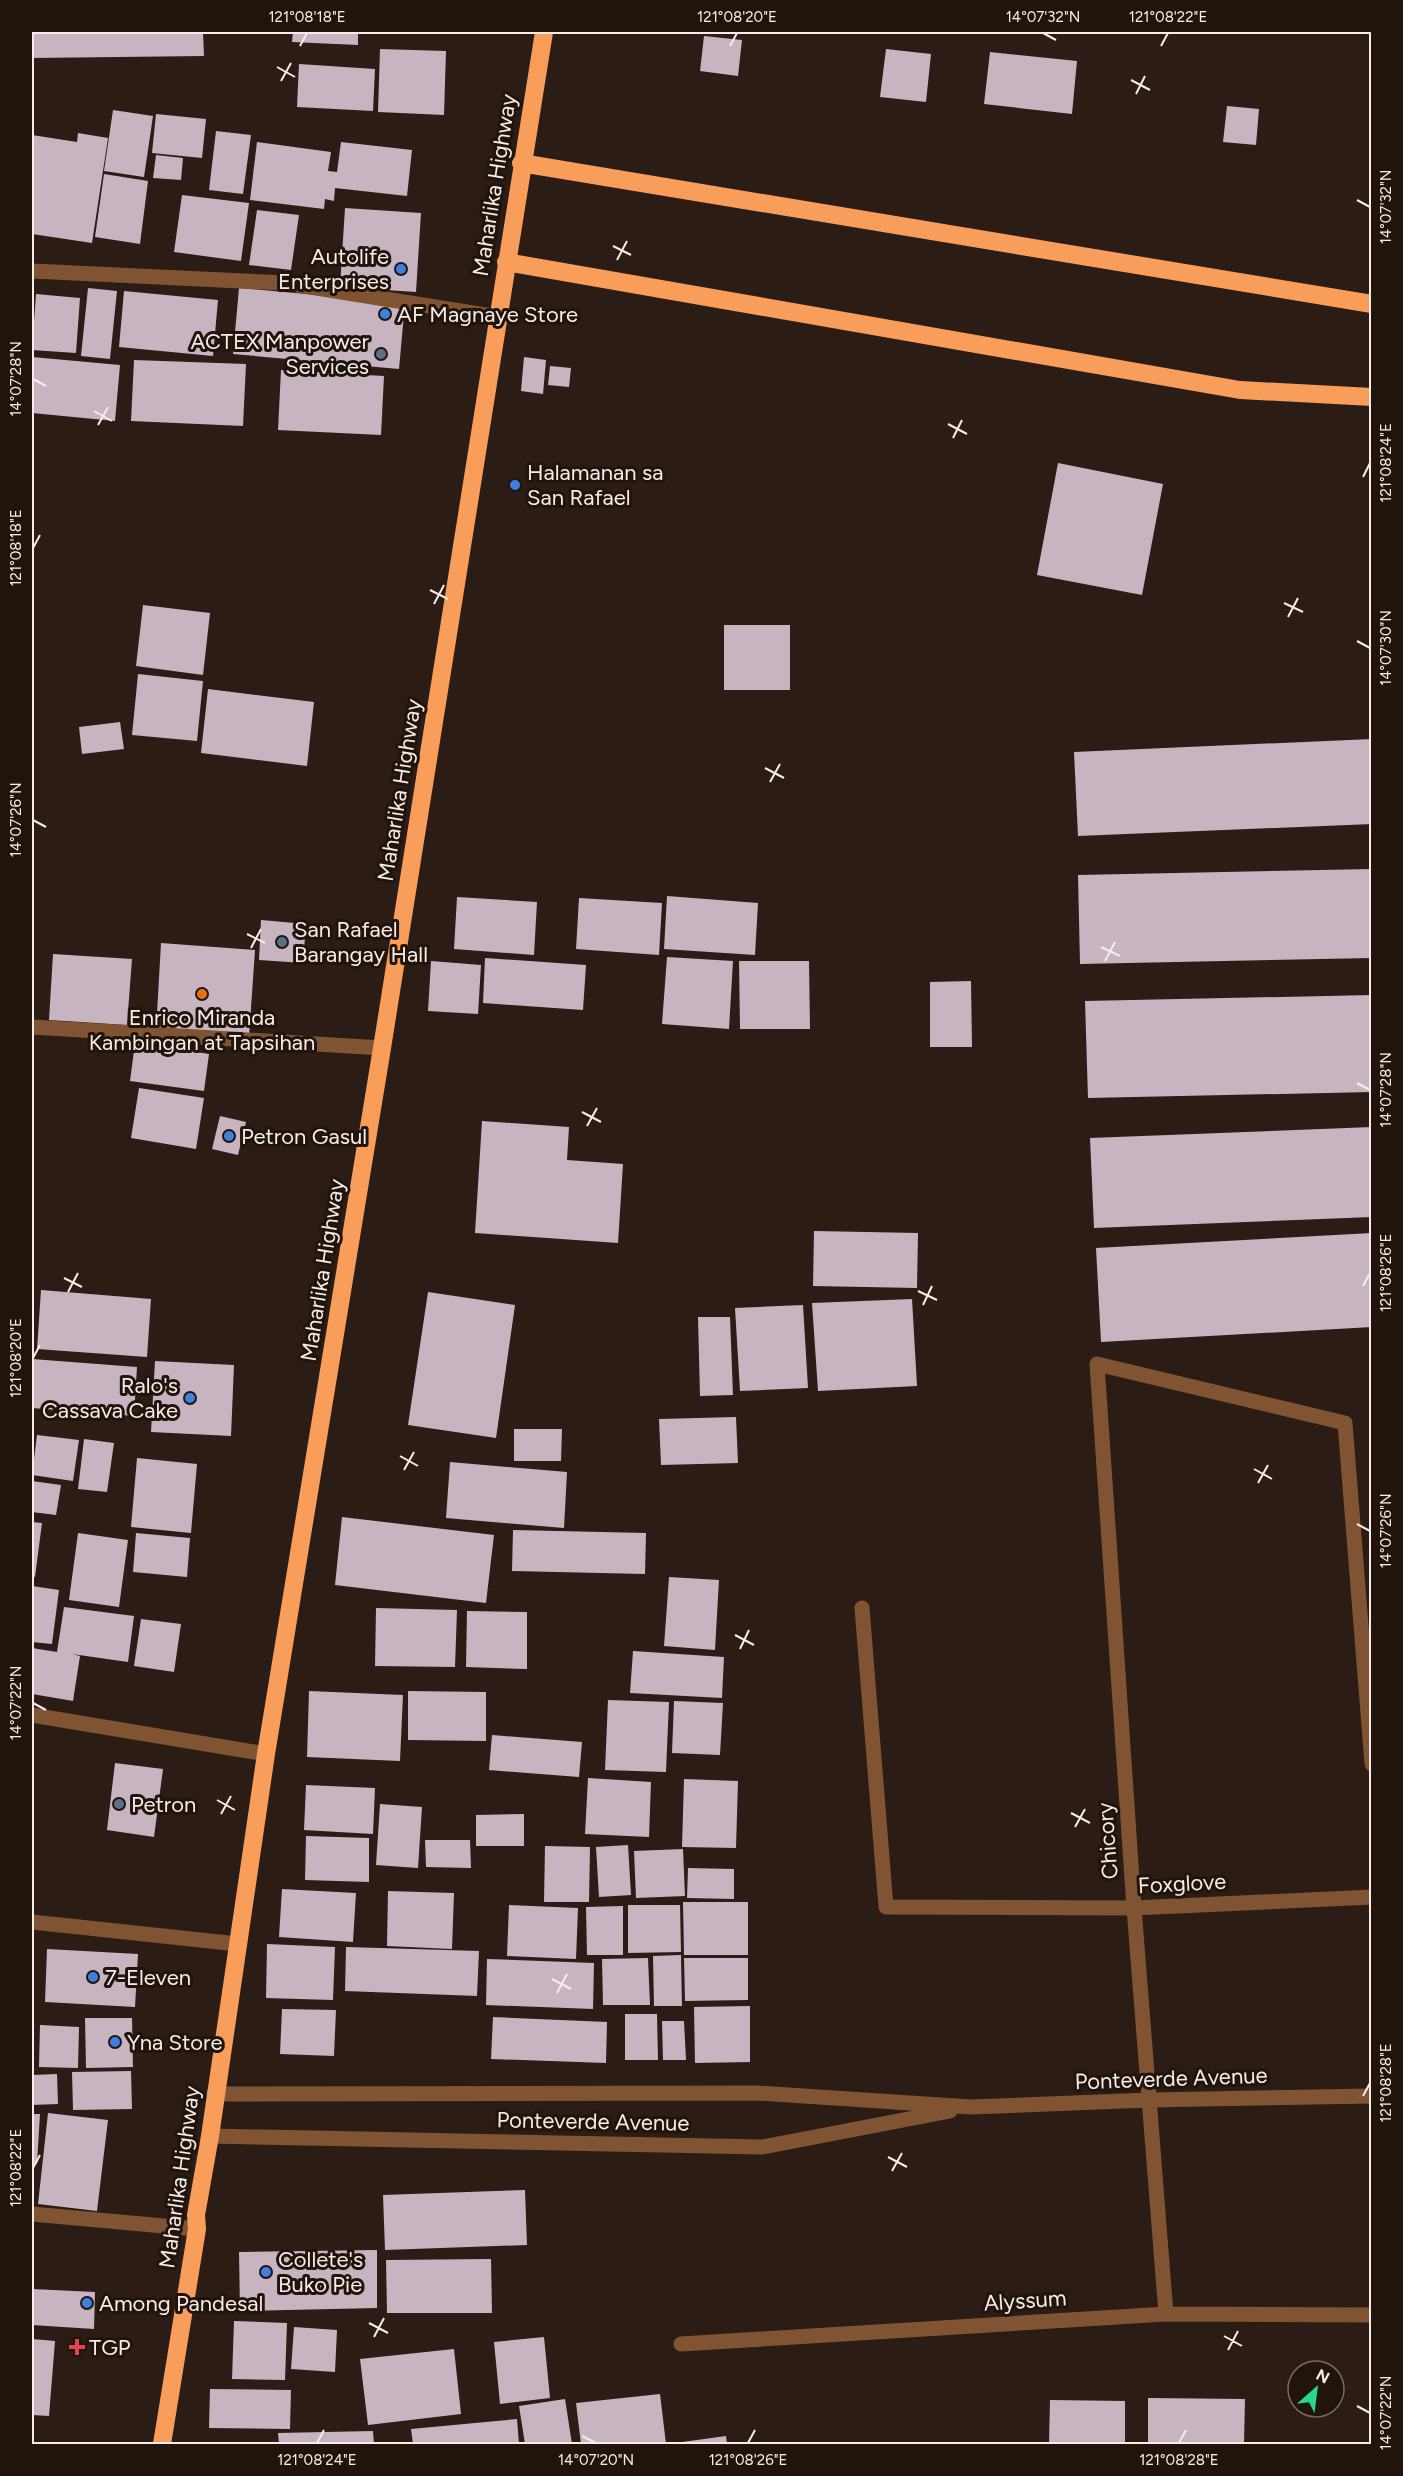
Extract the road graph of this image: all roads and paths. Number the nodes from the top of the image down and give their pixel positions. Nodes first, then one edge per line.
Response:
1 (544, 32) edge
2 (521, 163) junction
3 (506, 262) junction
4 (32, 271) edge
5 (1371, 304) edge
6 (498, 317) junction
7 (1371, 397) edge
8 (32, 1027) edge
9 (382, 1048) junction
10 (862, 1608) dead end
11 (32, 1715) edge
12 (266, 1754) junction
13 (1371, 1764) edge
14 (1371, 1897) edge
15 (1134, 1908) junction
16 (32, 1922) edge
17 (238, 1944) junction
18 (214, 2094) junction
19 (1371, 2096) edge
20 (1149, 2100) junction
21 (971, 2107) junction
22 (210, 2136) junction
23 (32, 2214) edge
24 (197, 2229) junction
25 (1166, 2314) junction
26 (1371, 2315) edge
27 (681, 2344) dead end
28 (162, 2445) edge

1 - 2 highway, Maharlika Highway
2 - 3 highway, Maharlika Highway
2 - 5 highway
3 - 6 highway, Maharlika Highway
3 - 7 highway
4 - 6 street
6 - 9 highway, Maharlika Highway
8 - 9 street
9 - 12 highway, Maharlika Highway
10 - 15 street, Foxglove
11 - 12 street
12 - 17 highway, Maharlika Highway
13 - 15 street, Chicory
14 - 15 street, Foxglove
15 - 20 street, Chicory
16 - 17 street
17 - 18 highway, Maharlika Highway
18 - 21 street, Ponteverde Avenue
18 - 22 highway, Maharlika Highway
19 - 20 street, Ponteverde Avenue
20 - 21 street, Ponteverde Avenue
20 - 25 street, Chicory
21 - 22 street, Ponteverde Avenue
22 - 24 highway, Maharlika Highway
23 - 24 street
24 - 28 highway, Maharlika Highway
25 - 26 street, Alyssum
25 - 27 street, Alyssum

